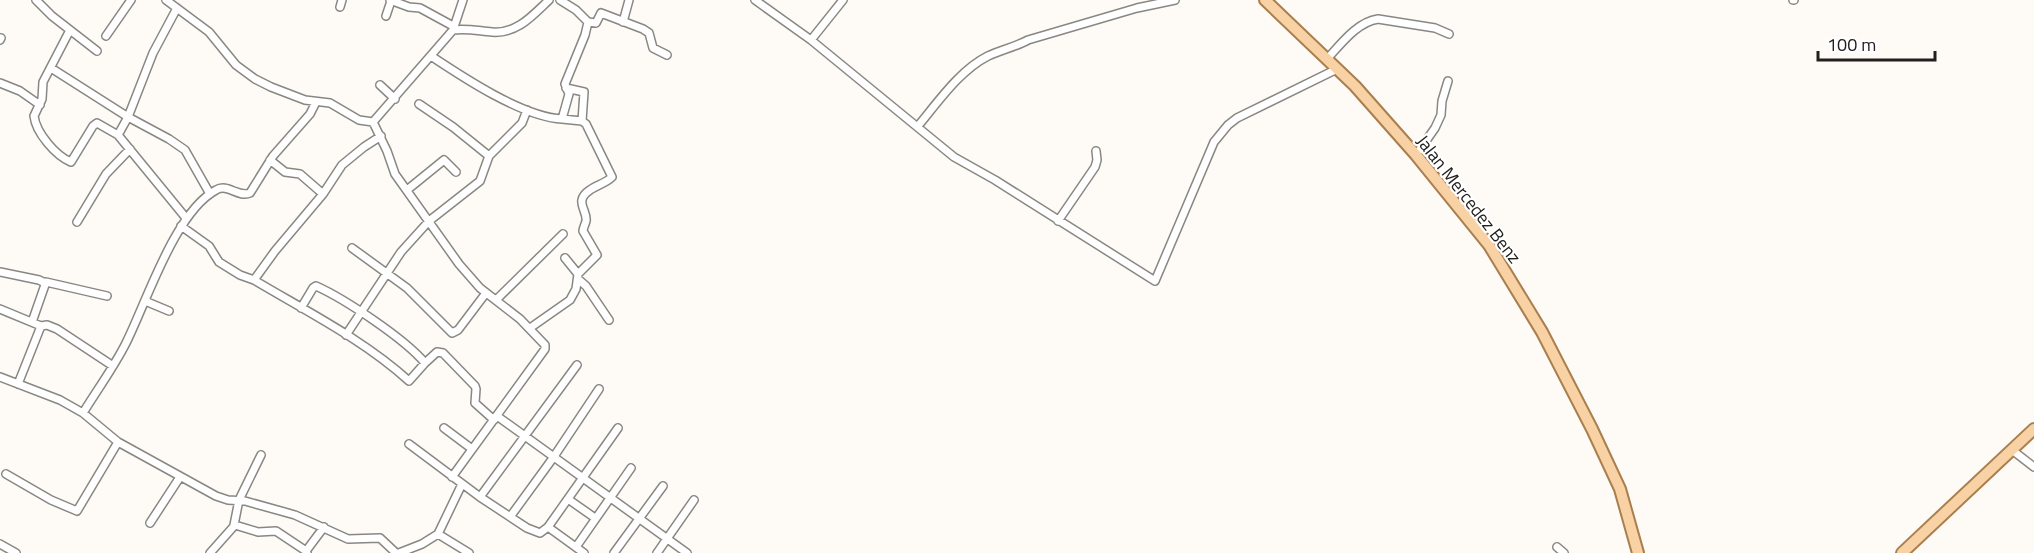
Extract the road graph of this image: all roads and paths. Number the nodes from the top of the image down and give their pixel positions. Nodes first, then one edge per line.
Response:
1 (36, 0) edge
2 (131, 0) edge
3 (166, 0) edge
4 (463, 0) edge
5 (549, 0) edge
6 (560, 0) edge
7 (629, 0) edge
8 (755, 0) edge
9 (843, 0) edge
10 (1175, 0) edge
11 (1265, 0) edge
12 (391, 1) edge
13 (177, 8) junction
14 (386, 16) dead end
15 (588, 22) junction
16 (623, 22) junction
17 (453, 28) junction
18 (70, 30) junction
19 (1449, 34) dead end
20 (106, 36) dead end
21 (811, 40) junction
22 (97, 51) dead end
23 (667, 55) dead end
24 (431, 56) junction
25 (1327, 59) junction
26 (51, 68) junction
27 (1337, 69) junction
28 (1448, 81) dead end
29 (0, 83) edge
30 (380, 86) dead end
31 (566, 88) junction
32 (394, 99) junction
33 (316, 102) junction
34 (419, 104) dead end
35 (40, 105) junction
36 (527, 110) junction
37 (128, 117) junction
38 (562, 119) junction
39 (582, 121) junction
40 (373, 122) junction
41 (918, 126) junction
42 (118, 135) junction
43 (381, 136) junction
44 (130, 149) junction
45 (1096, 151) dead end
46 (1416, 155) junction
47 (489, 156) junction
48 (270, 160) junction
49 (456, 172) dead end
50 (407, 190) junction
51 (210, 194) junction
52 (322, 194) junction
53 (186, 218) junction
54 (429, 221) junction
55 (1058, 221) junction
56 (77, 222) dead end
57 (181, 226) junction
58 (563, 234) dead end
59 (352, 248) dead end
60 (565, 258) dead end
61 (0, 272) edge
62 (387, 273) junction
63 (578, 277) junction
64 (254, 280) junction
65 (45, 283) junction
66 (486, 293) junction
67 (107, 296) dead end
68 (496, 300) junction
69 (145, 301) junction
70 (301, 308) junction
71 (0, 309) edge
72 (170, 311) dead end
73 (360, 312) junction
74 (609, 320) dead end
75 (32, 322) junction
76 (41, 326) junction
77 (530, 328) junction
78 (346, 335) junction
79 (425, 363) junction
80 (577, 364) dead end
81 (113, 366) junction
82 (0, 376) edge
83 (18, 384) junction
84 (599, 389) dead end
85 (83, 413) junction
86 (495, 418) junction
87 (444, 428) dead end
88 (618, 428) dead end
89 (2034, 429) edge
90 (525, 436) junction
91 (118, 442) junction
92 (409, 444) dead end
93 (471, 449) junction
94 (2012, 450) junction
95 (261, 455) dead end
96 (553, 458) junction
97 (2034, 467) edge
98 (631, 468) dead end
99 (6, 474) dead end
100 (180, 477) junction
101 (452, 477) junction
102 (581, 477) junction
103 (462, 484) junction
104 (663, 486) dead end
105 (480, 497) junction
106 (610, 498) junction
107 (568, 499) junction
108 (239, 500) junction
109 (694, 500) dead end
110 (510, 517) junction
111 (639, 518) junction
112 (595, 519) junction
113 (150, 523) dead end
114 (234, 525) junction
115 (548, 526) junction
116 (324, 527) junction
117 (438, 534) junction
118 (667, 539) junction
119 (0, 544) edge
120 (576, 547) junction
121 (1557, 547) dead end
122 (307, 552) edge
123 (16, 553) edge
124 (210, 553) edge
125 (398, 553) edge
126 (469, 553) edge
127 (584, 553) edge
128 (614, 553) edge
129 (657, 553) edge
130 (687, 553) edge
131 (1564, 553) edge
132 (1638, 553) edge
133 (1902, 553) edge

1 - 18 street
2 - 20 street
3 - 13 street
4 - 17 street
5 - 17 street
6 - 15 street
7 - 16 street
8 - 21 street
9 - 21 street
10 - 41 street
11 - 25 main road, Jalan Mercedez Benz
12 - 14 street
12 - 17 street
13 - 33 street
13 - 37 street
15 - 16 street
15 - 31 street
16 - 23 street
17 - 24 street
18 - 22 street
18 - 26 street
19 - 25 street
21 - 41 street
24 - 32 street
24 - 36 street
25 - 27 main road, Jalan Mercedez Benz
26 - 35 street
26 - 37 street
27 - 46 main road, Jalan Mercedez Benz
27 - 55 street
28 - 46 street
29 - 35 street
30 - 32 street
31 - 38 street
31 - 39 street
32 - 40 street
33 - 40 street
33 - 48 street
34 - 47 street
35 - 42 street
36 - 38 street
36 - 47 street
37 - 42 street
37 - 51 street
38 - 39 street
39 - 63 street
40 - 43 street
41 - 55 street
42 - 44 street
43 - 50 street
43 - 52 street
44 - 53 street
44 - 56 street
45 - 55 street
46 - 132 main road, Jalan Mercedez Benz
47 - 54 street
48 - 51 street
48 - 52 street
49 - 50 street
50 - 54 street
51 - 53 street
52 - 64 street
53 - 57 street
54 - 62 street
54 - 66 street
57 - 64 street
57 - 69 street
58 - 68 street
59 - 62 street
60 - 63 street
61 - 65 street
62 - 66 street
62 - 73 street
63 - 74 street
63 - 77 street
64 - 70 street
65 - 67 street
65 - 75 street
66 - 68 street
68 - 77 street
69 - 72 street
69 - 81 street
70 - 73 street
70 - 78 street
71 - 75 street
73 - 78 street
73 - 79 street
75 - 76 street
76 - 81 street
76 - 83 street
77 - 86 street
78 - 79 street
79 - 86 street
80 - 90 street
81 - 85 street
82 - 83 street
83 - 85 street
84 - 96 street
85 - 91 street
86 - 90 street
86 - 93 street
87 - 93 street
88 - 102 street
89 - 94 main road
90 - 96 street
90 - 105 street
91 - 99 street
91 - 100 street
92 - 101 street
93 - 101 street
94 - 97 street
94 - 133 main road
95 - 108 street
96 - 102 street
96 - 110 street
98 - 106 street
100 - 108 street
100 - 113 street
101 - 103 street
102 - 106 street
102 - 107 street
103 - 105 street
103 - 117 street
104 - 111 street
105 - 110 street
106 - 111 street
106 - 112 street
107 - 112 street
107 - 115 street
108 - 114 street
108 - 116 street
109 - 118 street
110 - 115 street
111 - 118 street
111 - 128 street
112 - 120 street
114 - 122 street
114 - 124 street
115 - 120 street
116 - 122 street
116 - 125 street
117 - 125 street
117 - 126 street
118 - 129 street
118 - 130 street
119 - 123 street
120 - 127 street
121 - 131 street

